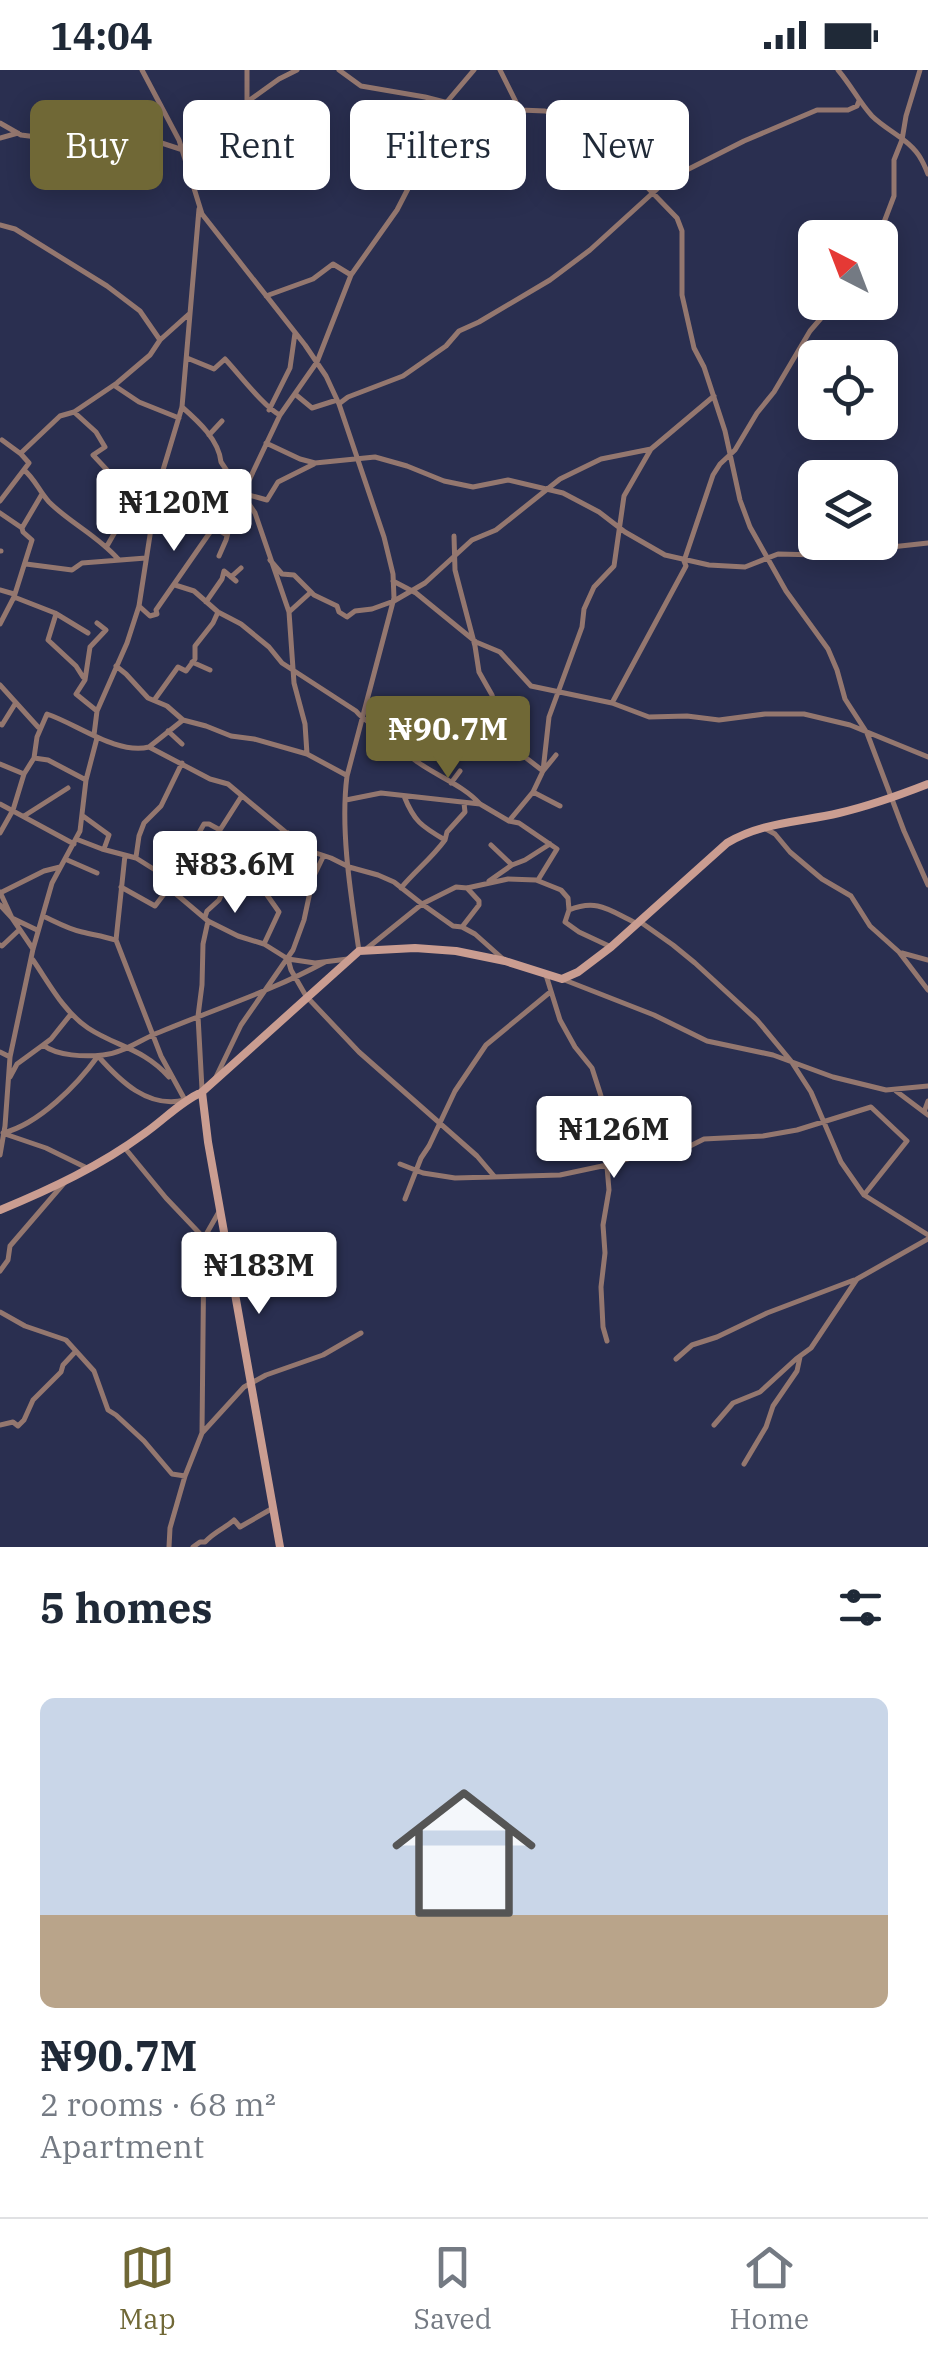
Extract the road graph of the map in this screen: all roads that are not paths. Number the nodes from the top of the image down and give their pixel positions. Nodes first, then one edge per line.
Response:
1 (142, 70) edge
2 (248, 70) edge
3 (298, 70) edge
4 (338, 70) edge
5 (474, 70) edge
6 (500, 70) edge
7 (838, 70) edge
8 (920, 70) edge
9 (247, 100) edge
10 (250, 100) edge
11 (431, 100) edge
12 (449, 100) edge
13 (515, 100) edge
14 (859, 101) junction
15 (526, 110) edge
16 (1, 125) edge
17 (18, 133) junction
18 (0, 138) edge
19 (902, 140) junction
20 (183, 152) joint
21 (928, 174) edge
22 (194, 190) edge
23 (407, 190) edge
24 (652, 192) junction
25 (199, 209) junction
26 (885, 220) edge
27 (0, 225) edge
28 (351, 275) junction
29 (266, 296) junction
30 (190, 313) junction
31 (819, 320) edge
32 (296, 333) junction
33 (160, 340) junction
34 (187, 358) junction
35 (317, 362) junction
36 (114, 385) junction
37 (295, 394) junction
38 (714, 396) junction
39 (338, 402) junction
40 (182, 407) junction
41 (269, 410) junction
42 (74, 412) junction
43 (280, 415) junction
44 (178, 418) junction
45 (222, 421) dead end
46 (208, 434) junction
47 (2, 440) edge
48 (266, 442) junction
49 (650, 449) junction
50 (21, 454) junction
51 (730, 454) junction
52 (357, 458) junction
53 (315, 463) junction
54 (24, 470) junction
55 (124, 484) dead end
56 (135, 486) junction
57 (157, 490) junction
58 (548, 490) junction
59 (42, 494) junction
60 (242, 494) junction
61 (0, 501) edge
62 (107, 506) dead end
63 (156, 511) junction
64 (0, 513) edge
65 (619, 527) junction
66 (22, 528) junction
67 (214, 528) junction
68 (228, 535) junction
69 (454, 536) dead end
70 (928, 543) edge
71 (107, 546) junction
72 (219, 556) dead end
73 (146, 558) junction
74 (454, 558) junction
75 (767, 558) junction
76 (118, 559) junction
77 (270, 560) junction
78 (684, 561) junction
79 (26, 564) junction
80 (240, 568) dead end
81 (394, 581) junction
82 (174, 585) junction
83 (0, 590) edge
84 (412, 591) junction
85 (311, 592) junction
86 (14, 596) junction
87 (394, 601) junction
88 (206, 602) junction
89 (139, 606) junction
90 (218, 612) junction
91 (288, 612) junction
92 (56, 614) junction
93 (97, 623) dead end
94 (0, 624) edge
95 (88, 633) dead end
96 (474, 640) junction
97 (192, 662) junction
98 (116, 666) junction
99 (293, 669) junction
100 (210, 670) dead end
101 (85, 680) junction
102 (0, 685) edge
103 (558, 693) junction
104 (155, 699) junction
105 (493, 699) junction
106 (15, 703) junction
107 (612, 704) junction
108 (97, 711) junction
109 (362, 719) junction
110 (183, 720) junction
111 (0, 724) edge
112 (39, 728) junction
113 (168, 731) junction
114 (868, 732) junction
115 (391, 737) junction
116 (97, 738) junction
117 (182, 744) dead end
118 (150, 747) junction
119 (308, 754) junction
120 (556, 755) dead end
121 (928, 757) edge
122 (34, 758) junction
123 (0, 764) edge
124 (182, 764) junction
125 (460, 771) dead end
126 (543, 771) junction
127 (24, 774) junction
128 (347, 776) junction
129 (86, 780) junction
130 (451, 783) junction
131 (928, 784) edge
132 (68, 788) dead end
133 (532, 792) junction
134 (404, 796) junction
135 (891, 796) junction
136 (241, 797) junction
137 (346, 800) junction
138 (464, 803) junction
139 (0, 804) edge
140 (480, 804) junction
141 (560, 806) dead end
142 (13, 810) junction
143 (24, 816) junction
144 (82, 816) junction
145 (509, 821) junction
146 (2, 828) edge
147 (763, 828) junction
148 (288, 833) junction
149 (445, 840) junction
150 (75, 841) junction
151 (550, 844) junction
152 (490, 845) dead end
153 (104, 849) junction
154 (125, 855) junction
155 (323, 856) junction
156 (136, 858) junction
157 (65, 859) junction
158 (250, 862) junction
159 (512, 864) junction
160 (349, 867) junction
161 (60, 868) junction
162 (97, 873) dead end
163 (538, 880) junction
164 (174, 881) junction
165 (484, 885) junction
166 (928, 885) edge
167 (121, 887) junction
168 (169, 888) junction
169 (401, 888) junction
170 (467, 888) junction
171 (187, 890) dead end
172 (0, 893) edge
173 (422, 904) junction
174 (0, 905) edge
175 (569, 910) junction
176 (43, 916) junction
177 (12, 918) junction
178 (206, 919) junction
179 (638, 922) junction
180 (462, 927) junction
181 (19, 930) junction
182 (38, 930) junction
183 (116, 940) junction
184 (264, 944) junction
185 (0, 945) edge
186 (612, 947) junction
187 (33, 949) junction
188 (362, 950) junction
189 (899, 952) junction
190 (32, 958) junction
191 (288, 959) junction
192 (348, 959) junction
193 (928, 960) edge
194 (325, 962) junction
195 (505, 962) junction
196 (546, 975) junction
197 (294, 977) junction
198 (562, 979) junction
199 (928, 990) edge
200 (264, 993) junction
201 (550, 993) junction
202 (306, 996) junction
203 (72, 1014) junction
204 (198, 1016) junction
205 (154, 1034) junction
206 (43, 1045) junction
207 (130, 1047) junction
208 (0, 1052) edge
209 (98, 1056) junction
210 (10, 1057) junction
211 (791, 1060) junction
212 (9, 1079) junction
213 (214, 1081) junction
214 (174, 1083) junction
215 (928, 1086) edge
216 (894, 1089) junction
217 (202, 1092) junction
218 (185, 1100) junction
219 (928, 1100) edge
220 (926, 1113) edge
221 (826, 1122) junction
222 (440, 1124) junction
223 (1, 1132) edge
224 (124, 1147) junction
225 (0, 1154) edge
226 (400, 1164) dead end
227 (607, 1165) junction
228 (90, 1168) junction
229 (416, 1170) junction
230 (495, 1177) junction
231 (66, 1182) junction
232 (864, 1194) junction
233 (405, 1199) dead end
234 (0, 1210) edge
235 (220, 1210) junction
236 (928, 1237) edge
237 (204, 1238) junction
238 (0, 1271) edge
239 (857, 1279) junction
240 (0, 1312) edge
241 (361, 1333) dead end
242 (607, 1341) dead end
243 (76, 1350) junction
244 (800, 1356) junction
245 (676, 1360) dead end
246 (252, 1382) junction
247 (0, 1424) edge
248 (714, 1425) dead end
249 (202, 1433) junction
250 (744, 1464) dead end
251 (185, 1476) junction
252 (274, 1508) junction
253 (169, 1547) edge
254 (193, 1547) edge
255 (280, 1547) edge

1 - 20 street
2 - 9 street
3 - 10 street
4 - 11 street
5 - 12 street
6 - 13 street
7 - 14 street
8 - 19 street
14 - 19 street
14 - 24 street
15 - 24 street
16 - 17 street
17 - 18 street
17 - 20 street
19 - 21 street
19 - 26 street
22 - 25 street
23 - 28 street
24 - 38 street
24 - 39 street
25 - 29 street
25 - 30 street
27 - 33 street
28 - 29 street
28 - 35 street
29 - 32 street
30 - 33 street
30 - 34 street
31 - 51 street
32 - 35 street
32 - 41 street
33 - 36 street
34 - 40 street
34 - 41 street
35 - 37 street
35 - 39 street
36 - 42 street
36 - 44 street
37 - 39 street
37 - 43 street
38 - 49 street
38 - 51 street
39 - 52 street
40 - 44 street
40 - 46 street
41 - 43 street
42 - 50 street
42 - 62 street
43 - 48 street
44 - 57 street
45 - 46 street
46 - 60 street
47 - 50 street
48 - 53 street
48 - 60 street
49 - 58 street
49 - 65 street
50 - 54 street
51 - 75 street
51 - 78 street
52 - 53 street
52 - 58 street
52 - 81 street
53 - 60 street
54 - 59 street
54 - 61 street
55 - 56 street
56 - 57 street
56 - 71 street
57 - 63 street
58 - 65 street
58 - 74 street
59 - 66 street
59 - 71 street
60 - 68 street
60 - 77 street
63 - 67 street
63 - 73 street
64 - 66 street
65 - 78 street
65 - 103 street
66 - 79 street
67 - 68 street
67 - 82 street
68 - 72 street
69 - 74 street
70 - 75 street
71 - 76 street
73 - 76 street
73 - 89 street
74 - 84 street
74 - 96 street
75 - 78 street
75 - 114 street
76 - 79 street
77 - 85 street
77 - 91 street
78 - 107 street
79 - 86 street
80 - 88 street
81 - 84 street
81 - 87 street
82 - 88 street
82 - 89 street
83 - 86 street
84 - 87 street
84 - 96 street
85 - 87 street
85 - 91 street
86 - 92 street
86 - 94 street
87 - 109 street
88 - 90 street
89 - 98 street
90 - 97 street
90 - 99 street
91 - 99 street
92 - 95 street
92 - 101 street
93 - 101 street
96 - 103 street
96 - 105 street
97 - 100 street
97 - 104 street
98 - 104 street
98 - 108 street
99 - 109 street
99 - 119 street
101 - 108 street
102 - 106 street
103 - 107 street
103 - 126 street
104 - 110 street
105 - 115 street
105 - 126 street
106 - 111 street
106 - 112 street
107 - 114 street
108 - 116 street
109 - 115 street
109 - 128 street
110 - 113 street
110 - 119 street
112 - 116 street
112 - 122 street
113 - 117 street
113 - 118 street
114 - 121 street
114 - 135 street
115 - 130 street
116 - 118 street
116 - 129 street
118 - 124 street
119 - 128 street
120 - 126 street
122 - 127 street
122 - 129 street
123 - 127 street
124 - 136 street
124 - 156 street
125 - 130 street
126 - 133 street
127 - 142 street
128 - 137 street
129 - 144 street
130 - 140 street
131 - 135 street
132 - 143 street
133 - 141 street
133 - 145 street
134 - 137 street
134 - 138 street
134 - 149 street
135 - 147 street
135 - 166 street
136 - 148 street
136 - 164 street
137 - 160 street
138 - 140 street
138 - 149 street
139 - 142 street
140 - 145 street
142 - 143 street
142 - 146 street
143 - 150 street
144 - 150 street
144 - 153 street
145 - 151 street
147 - 179 street
147 - 189 street
148 - 155 street
148 - 158 street
149 - 169 street
150 - 153 street
150 - 157 street
151 - 159 street
151 - 163 street
152 - 159 street
153 - 154 street
154 - 156 street
154 - 167 street
155 - 160 street
155 - 191 street
156 - 164 street
157 - 161 street
157 - 162 street
158 - 178 street
158 - 184 street
159 - 165 street
160 - 169 street
160 - 188 street
161 - 172 street
161 - 176 street
163 - 165 street
163 - 175 street
164 - 168 street
164 - 171 street
165 - 170 street
167 - 168 street
167 - 183 street
168 - 178 street
169 - 173 street
170 - 173 street
170 - 180 street
172 - 177 street
173 - 180 street
173 - 188 street
174 - 177 street
175 - 179 street
175 - 186 street
176 - 182 street
176 - 183 street
177 - 181 street
177 - 182 street
178 - 184 street
178 - 204 street
179 - 186 street
179 - 211 street
180 - 195 street
181 - 185 street
181 - 187 street
182 - 187 street
183 - 205 street
184 - 191 street
186 - 198 street
187 - 190 street
188 - 192 street
188 - 195 street
189 - 193 street
189 - 199 street
190 - 203 street
190 - 210 street
191 - 194 street
191 - 197 street
191 - 200 street
192 - 194 street
192 - 202 street
194 - 197 street
195 - 196 street
196 - 198 street
196 - 201 street
197 - 200 street
197 - 202 street
198 - 211 street
200 - 204 street
200 - 213 street
201 - 222 street
201 - 227 street
202 - 213 street
202 - 222 street
203 - 206 street
203 - 207 street
204 - 205 street
204 - 217 street
205 - 207 street
205 - 214 street
206 - 209 street
206 - 212 street
207 - 209 street
207 - 214 street
208 - 210 street
209 - 218 street
209 - 223 street
210 - 212 street
211 - 216 street
211 - 221 street
212 - 223 street
213 - 217 street
214 - 218 street
215 - 216 street
216 - 220 street
217 - 218 street
217 - 235 street
218 - 224 street
219 - 220 street
221 - 227 street
221 - 232 street
221 - 232 street
222 - 229 street
222 - 230 street
223 - 225 street
223 - 228 street
224 - 228 street
224 - 237 street
226 - 229 street
227 - 230 street
227 - 242 street
228 - 231 street
229 - 230 street
229 - 233 street
231 - 234 street
231 - 238 street
232 - 236 street
235 - 237 street
235 - 246 street
236 - 239 street
237 - 249 street
239 - 244 street
239 - 245 street
240 - 243 street
241 - 246 street
243 - 247 street
243 - 251 street
244 - 248 street
244 - 250 street
246 - 249 street
246 - 252 street
249 - 251 street
251 - 253 street
252 - 254 street
252 - 255 street

